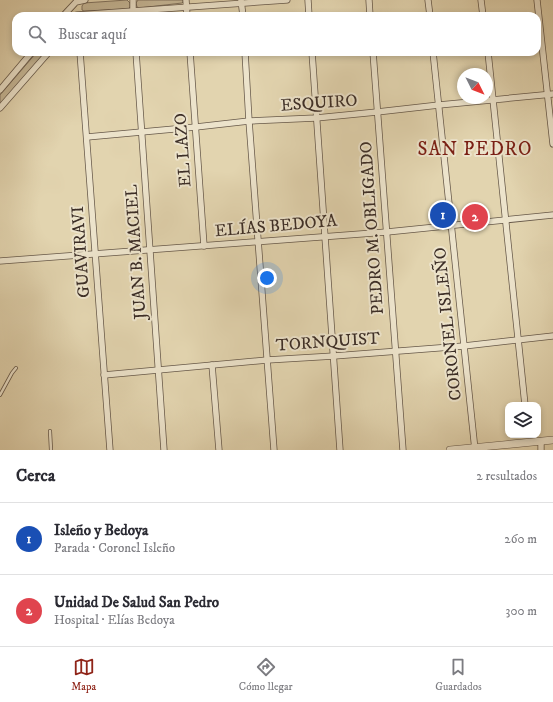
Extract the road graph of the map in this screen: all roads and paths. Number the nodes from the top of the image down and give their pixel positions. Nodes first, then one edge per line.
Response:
1 (85, 0) edge
2 (133, 0) edge
3 (186, 0) edge
4 (287, 0) edge
5 (308, 0) edge
6 (369, 0) edge
7 (428, 0) edge
8 (482, 0) edge
9 (537, 0) edge
10 (76, 1) edge
11 (241, 2) edge
12 (186, 7) junction
13 (66, 12) edge
14 (77, 12) edge
15 (133, 12) edge
16 (142, 12) edge
17 (187, 12) edge
18 (242, 12) edge
19 (309, 12) edge
20 (370, 12) edge
21 (430, 12) edge
22 (483, 12) edge
23 (539, 12) edge
24 (541, 29) edge
25 (29, 56) edge
26 (46, 56) edge
27 (80, 56) edge
28 (136, 56) edge
29 (190, 56) edge
30 (245, 56) edge
31 (312, 56) edge
32 (373, 56) edge
33 (433, 56) edge
34 (488, 56) edge
35 (490, 68) edge
36 (0, 90) edge
37 (550, 94) edge
38 (493, 100) joint
39 (457, 103) edge
40 (439, 105) junction
41 (0, 108) edge
42 (377, 112) junction
43 (316, 118) junction
44 (249, 122) junction
45 (196, 127) junction
46 (141, 132) junction
47 (87, 137) junction
48 (553, 144) edge
49 (553, 215) edge
50 (505, 220) junction
51 (452, 225) junction
52 (387, 232) junction
53 (325, 236) junction
54 (258, 242) junction
55 (204, 246) junction
56 (149, 250) junction
57 (95, 254) junction
58 (0, 261) edge
59 (553, 336) edge
60 (518, 340) junction
61 (464, 346) junction
62 (396, 351) junction
63 (334, 356) junction
64 (267, 360) junction
65 (212, 366) junction
66 (16, 368) dead end
67 (158, 370) junction
68 (104, 375) junction
69 (0, 395) edge
70 (525, 402) edge
71 (50, 431) dead end
72 (528, 439) edge
73 (553, 440) edge
74 (540, 441) junction
75 (474, 449) edge
76 (52, 450) edge
77 (110, 450) edge
78 (164, 450) edge
79 (219, 450) edge
80 (274, 450) edge
81 (340, 450) edge
82 (403, 450) edge
83 (450, 450) edge
84 (541, 450) edge

1 - 10 street
2 - 15 street
3 - 12 street
4 - 11 street
5 - 19 street
6 - 20 street
7 - 21 street
8 - 22 street
9 - 23 street
10 - 13 street
10 - 14 street
11 - 12 street
11 - 18 street
12 - 16 street
12 - 17 street
24 - 37 street
25 - 36 street
26 - 41 street
27 - 47 street, GUAVIRAVI
28 - 46 street, JUAN B. MACIEL
29 - 45 street, EL LAZO
30 - 44 street
31 - 43 street
32 - 42 street, PEDRO M. OBLIGADO
33 - 40 street, CORONEL ISLEÑO
34 - 35 street
37 - 38 street, ESQUIRO
37 - 48 street
38 - 50 street
39 - 40 street, ESQUIRO
40 - 42 street, ESQUIRO
40 - 51 street, CORONEL ISLEÑO
42 - 43 street, ESQUIRO
42 - 52 street, PEDRO M. OBLIGADO
43 - 44 street, ESQUIRO
43 - 53 street
44 - 45 street, ESQUIRO
44 - 54 street
45 - 46 street, ESQUIRO
45 - 55 street, EL LAZO
46 - 47 street, ESQUIRO
46 - 56 street, JUAN B. MACIEL
47 - 57 street, GUAVIRAVI
49 - 50 street, ELÍAS BEDOYA
50 - 51 street, ELÍAS BEDOYA
50 - 60 street
51 - 52 street, ELÍAS BEDOYA
51 - 61 street, CORONEL ISLEÑO
52 - 53 street, ELÍAS BEDOYA
52 - 62 street, PEDRO M. OBLIGADO
53 - 54 street, ELÍAS BEDOYA
53 - 63 street
54 - 55 street, ELÍAS BEDOYA
54 - 64 street
55 - 56 street, ELÍAS BEDOYA
56 - 57 street, ELÍAS BEDOYA
56 - 67 street, JUAN B. MACIEL
57 - 58 street, ELÍAS BEDOYA
57 - 68 street, GUAVIRAVI
59 - 60 street, TORNQUIST
60 - 61 street, TORNQUIST
60 - 70 street
61 - 62 street, TORNQUIST
61 - 75 street, CORONEL ISLEÑO
62 - 63 street, TORNQUIST
62 - 82 street, PEDRO M. OBLIGADO
63 - 64 street, TORNQUIST
63 - 81 street
64 - 65 street, TORNQUIST
64 - 80 street
65 - 67 street, TORNQUIST
65 - 79 street
66 - 69 lane
67 - 68 street, TORNQUIST
67 - 78 street, JUAN B. MACIEL
68 - 77 street, GUAVIRAVI
71 - 76 lane
72 - 74 street
72 - 75 street
73 - 74 street
74 - 84 street
75 - 83 street

